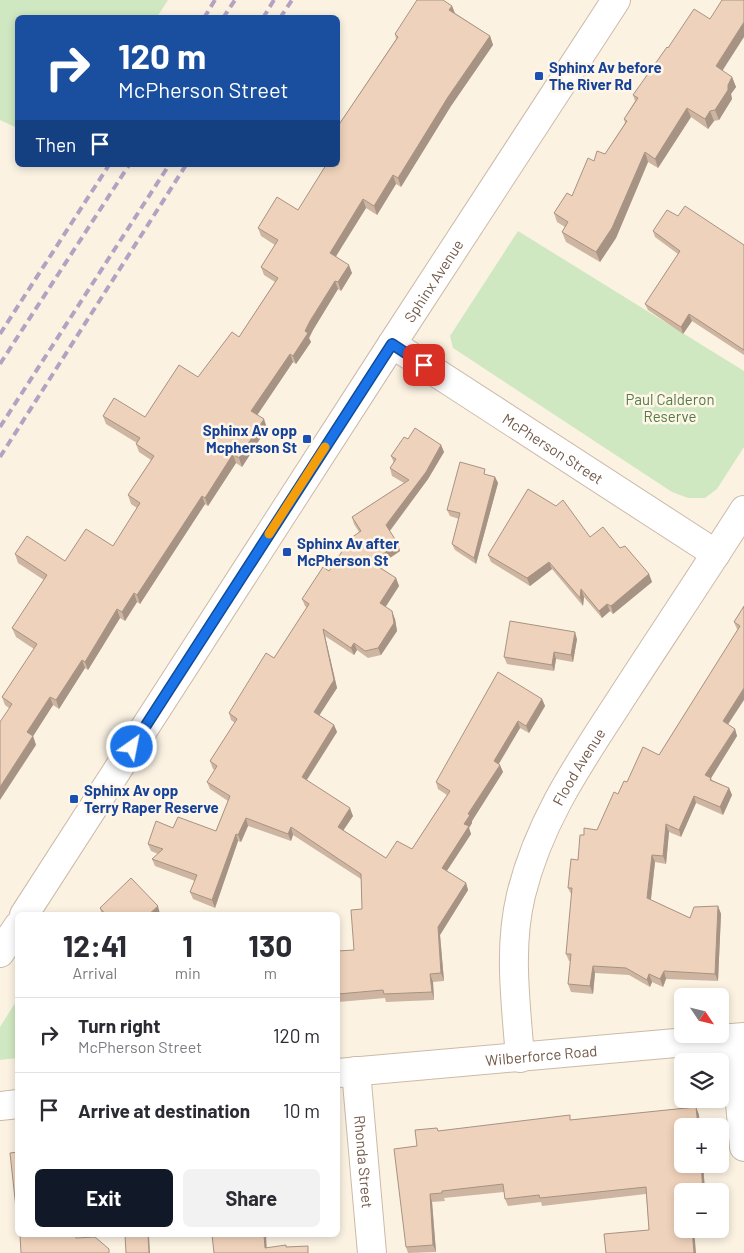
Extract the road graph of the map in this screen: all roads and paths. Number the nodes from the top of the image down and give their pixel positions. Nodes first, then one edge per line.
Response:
1 (616, 0) edge
2 (392, 344) junction
3 (744, 510) edge
4 (716, 554) junction
5 (26, 912) edge
6 (15, 930) edge
7 (0, 953) edge
8 (739, 1037) edge
9 (520, 1058) junction
10 (347, 1072) edge
11 (15, 1104) edge
12 (0, 1106) edge
13 (744, 1147) edge
14 (372, 1253) edge

1 - 2 street, Sphinx Avenue
2 - 4 street, McPherson Street
2 - 5 street, Sphinx Avenue
3 - 4 street, Flood Avenue
4 - 9 street, Flood Avenue
6 - 7 street
8 - 9 street, Wilberforce Road
8 - 13 street
9 - 10 street, Wilberforce Road
10 - 14 street, Rhonda Street
11 - 12 street

